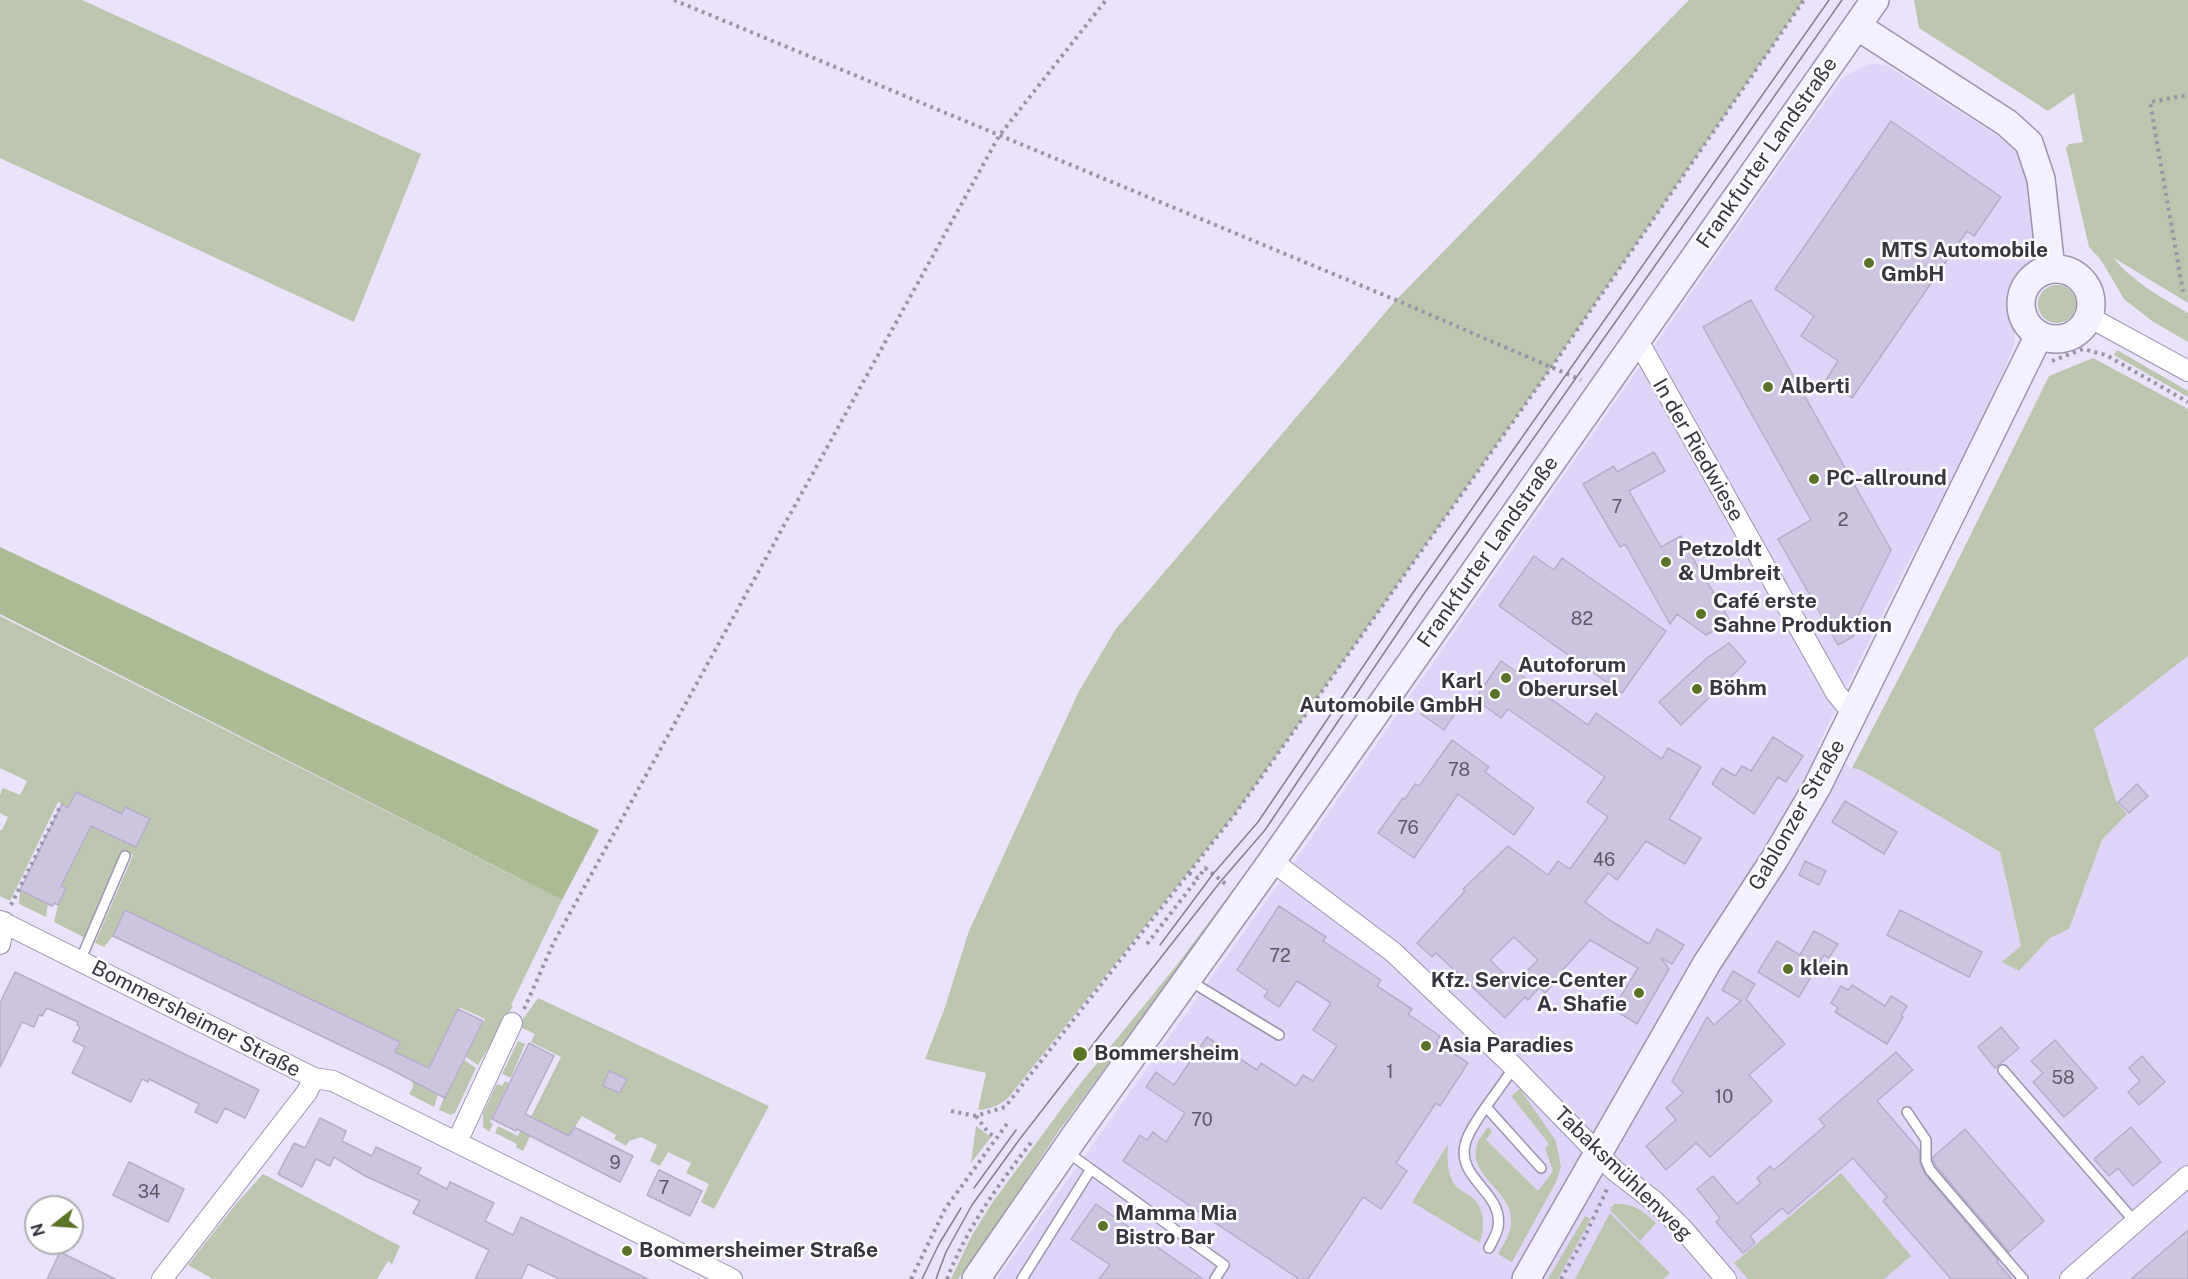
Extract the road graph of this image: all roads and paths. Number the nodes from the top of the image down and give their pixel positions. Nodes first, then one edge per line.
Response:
1 (674, 0) edge
2 (1106, 0) edge
3 (1804, 0) edge
4 (1875, 0) edge
5 (1857, 26) junction
6 (2188, 95) edge
7 (999, 136) junction
8 (2051, 269) junction
9 (2183, 292) dead end
10 (2089, 317) junction
11 (2039, 335) junction
12 (1637, 339) junction
13 (2049, 366) dead end
14 (1551, 368) junction
15 (2188, 371) edge
16 (1601, 391) junction
17 (2188, 402) edge
18 (1856, 711) junction
19 (61, 805) dead end
20 (125, 856) dead end
21 (1272, 861) junction
22 (1189, 873) junction
23 (1198, 878) junction
24 (1250, 891) junction
25 (2, 922) edge
26 (0, 944) edge
27 (1146, 944) dead end
28 (80, 961) junction
29 (1188, 980) junction
30 (512, 1023) joint
31 (1279, 1035) dead end
32 (1514, 1067) junction
33 (2003, 1070) dead end
34 (314, 1078) junction
35 (1487, 1108) junction
36 (951, 1111) dead end
37 (1907, 1112) dead end
38 (976, 1116) junction
39 (1009, 1121) dead end
40 (996, 1138) junction
41 (1033, 1140) dead end
42 (457, 1142) junction
43 (1065, 1150) junction
44 (1598, 1154) junction
45 (1541, 1168) dead end
46 (1091, 1169) junction
47 (2188, 1176) edge
48 (2135, 1222) junction
49 (1489, 1248) dead end
50 (2075, 1277) edge
51 (162, 1279) edge
52 (732, 1279) edge
53 (911, 1279) edge
54 (947, 1279) edge
55 (976, 1279) edge
56 (1022, 1279) edge
57 (1215, 1279) edge
58 (1526, 1279) edge
59 (1726, 1279) edge
60 (2023, 1279) edge

1 - 7 path
2 - 7 path
3 - 14 path
4 - 5 main road, Frankfurter Landstraße
5 - 8 main road
5 - 12 main road, Frankfurter Landstraße
6 - 9 path
7 - 14 path
7 - 30 path
8 - 10 main road
8 - 11 main road
10 - 11 main road
10 - 15 street
11 - 18 main road, Gablonzer Straße
12 - 16 main road, Frankfurter Landstraße
12 - 18 street, In der Riedwiese
13 - 17 path
14 - 16 path
14 - 22 path
16 - 21 main road, Frankfurter Landstraße
18 - 44 main road, Gablonzer Straße
19 - 25 path
20 - 28 lane
21 - 24 main road, Frankfurter Landstraße
21 - 32 street, Tabaksmühlenweg
22 - 23 path
22 - 38 path
23 - 24 path
23 - 27 path
24 - 29 main road, Frankfurter Landstraße
25 - 26 street
25 - 28 street, Bommersheimer Straße
28 - 34 street, Bommersheimer Straße
29 - 31 lane
29 - 43 main road, Frankfurter Landstraße
30 - 42 street
32 - 35 lane
32 - 44 street, Tabaksmühlenweg
33 - 48 lane
34 - 42 street, Bommersheimer Straße
34 - 51 street
35 - 45 lane
35 - 49 lane
36 - 38 path
37 - 60 lane
38 - 40 path
39 - 40 path
40 - 53 path
41 - 54 path
42 - 52 street, Bommersheimer Straße
43 - 46 lane
43 - 55 main road, Frankfurter Landstraße
44 - 58 main road, Gablonzer Straße
44 - 59 street, Tabaksmühlenweg
46 - 56 lane
46 - 57 lane
47 - 48 street
48 - 50 street

